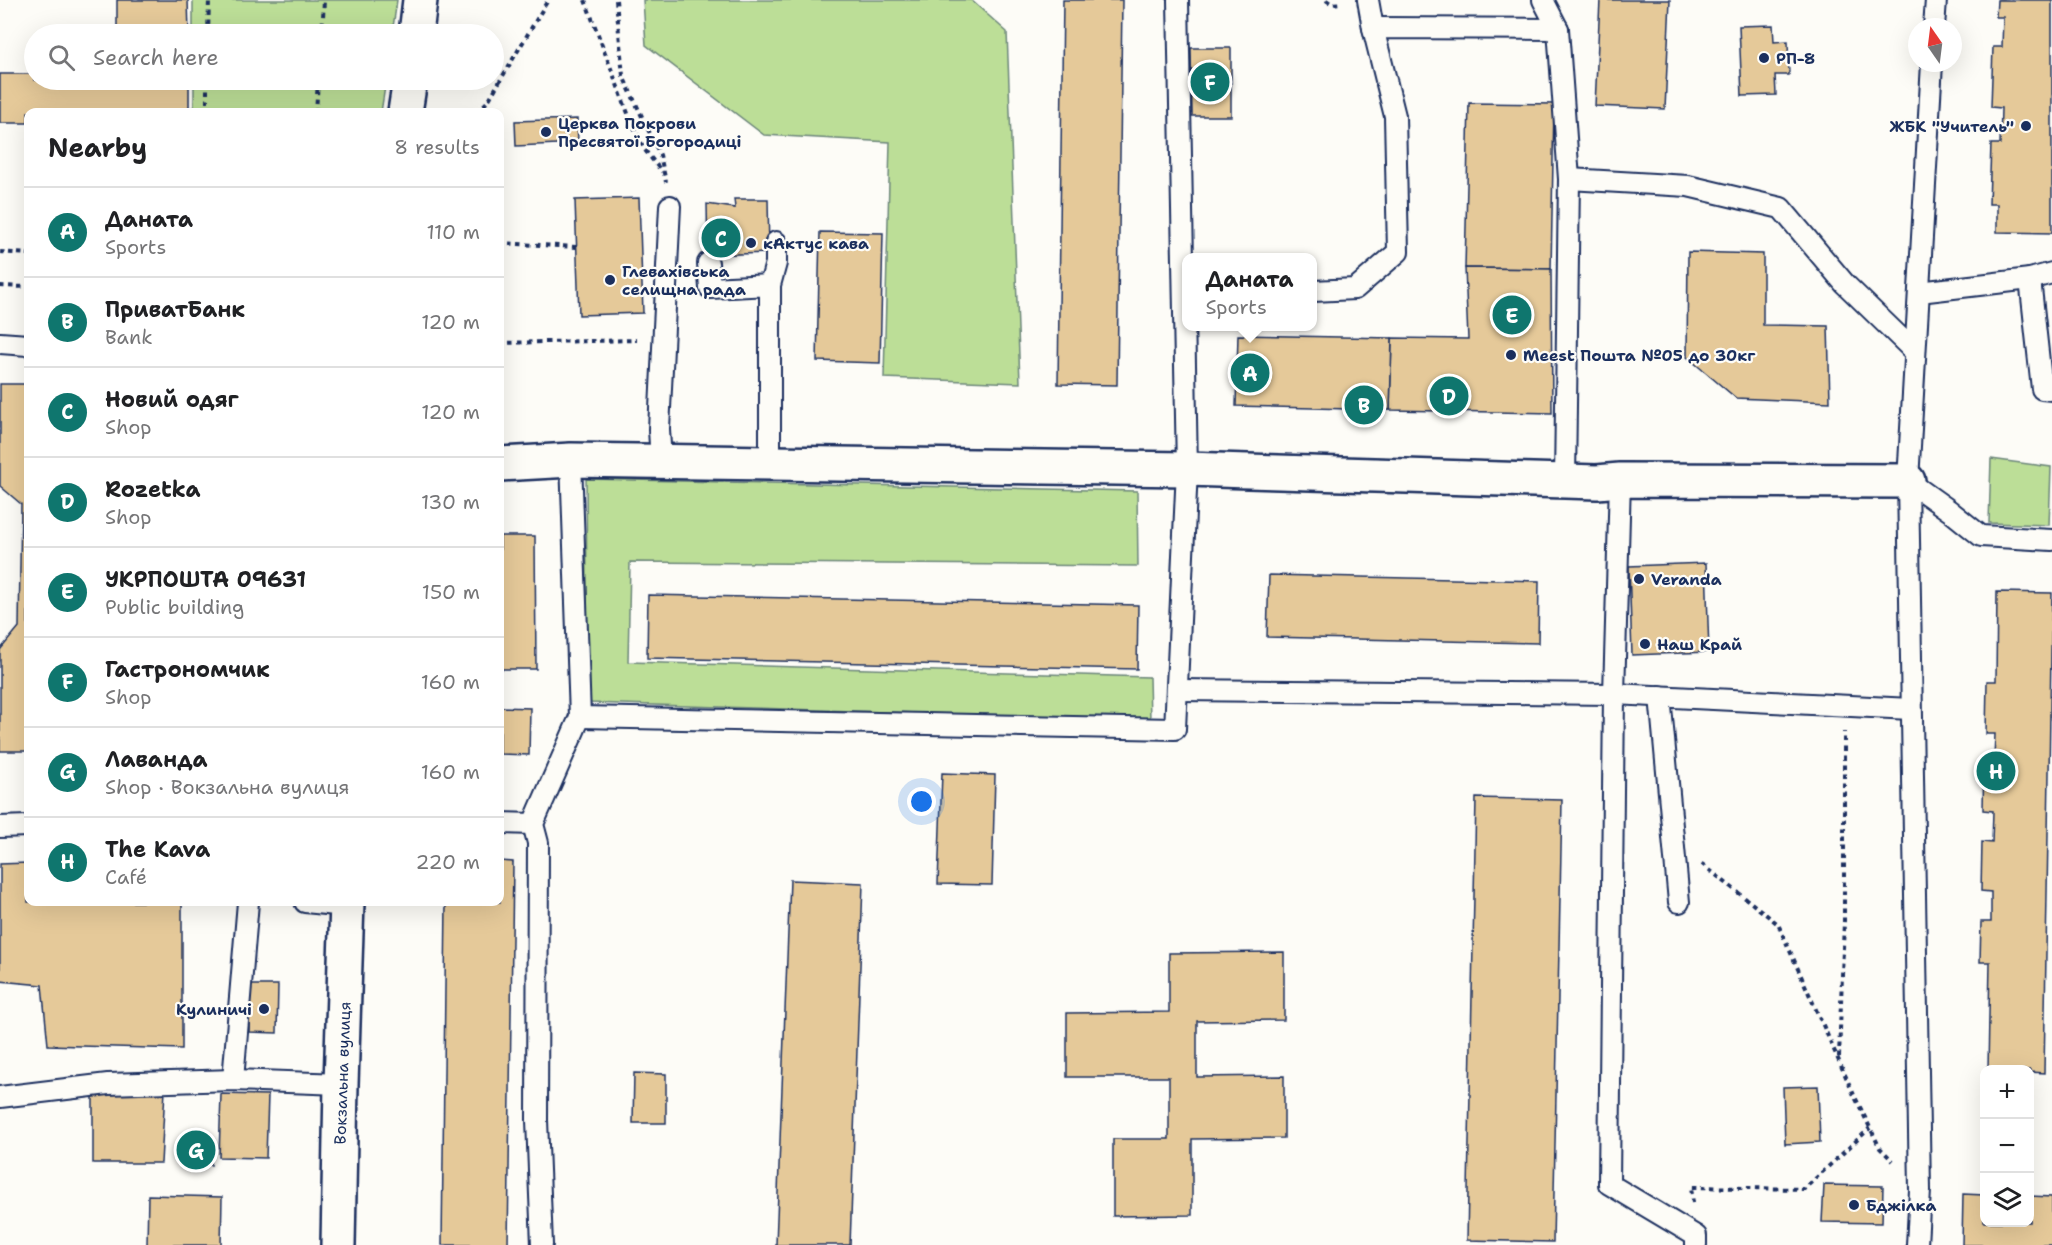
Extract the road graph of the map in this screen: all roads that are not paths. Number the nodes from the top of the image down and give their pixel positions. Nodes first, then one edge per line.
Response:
1 (420, 0) edge
2 (1178, 0) edge
3 (1368, 0) edge
4 (1543, 0) edge
5 (1936, 0) edge
6 (1935, 18) edge
7 (417, 24) edge
8 (1373, 28) junction
9 (1558, 29) junction
10 (1931, 72) edge
11 (408, 90) edge
12 (406, 108) edge
13 (1569, 179) junction
14 (670, 206) road end
15 (776, 242) dead end
16 (1185, 253) edge
17 (708, 263) dead end
18 (2052, 273) edge
19 (2030, 279) junction
20 (770, 285) junction
21 (1317, 291) edge
22 (1919, 292) junction
23 (1186, 331) edge
24 (0, 343) edge
25 (24, 345) edge
26 (1915, 352) junction
27 (2052, 390) edge
28 (571, 460) junction
29 (661, 462) junction
30 (770, 463) junction
31 (504, 464) edge
32 (1187, 469) junction
33 (1620, 480) junction
34 (1565, 481) junction
35 (1908, 481) junction
36 (2052, 540) edge
37 (1177, 690) junction
38 (1614, 694) junction
39 (1660, 696) junction
40 (1911, 709) junction
41 (580, 717) junction
42 (504, 823) edge
43 (533, 824) junction
44 (24, 826) edge
45 (0, 827) edge
46 (1679, 902) dead end
47 (248, 906) edge
48 (347, 906) edge
49 (233, 1080) junction
50 (341, 1084) junction
51 (0, 1097) edge
52 (1696, 1241) edge
53 (338, 1245) edge
54 (542, 1245) edge
55 (1917, 1245) edge

1 - 7 street
2 - 16 lane
3 - 8 lane
4 - 9 lane
5 - 6 lane
8 - 9 lane
8 - 21 lane
9 - 13 lane
10 - 22 lane
11 - 12 street
13 - 26 lane
13 - 34 lane
14 - 29 lane
15 - 20 lane
17 - 20 lane
18 - 19 lane
19 - 22 lane
19 - 27 lane
20 - 30 lane
22 - 26 lane
23 - 32 lane
24 - 25 lane
26 - 35 lane
28 - 29 street
28 - 31 street
28 - 41 lane
29 - 30 street
30 - 32 street
32 - 34 street
32 - 37 lane
33 - 34 street
33 - 35 street
33 - 38 lane
35 - 36 lane
35 - 40 lane
37 - 38 lane
37 - 41 lane
38 - 39 lane
38 - 52 lane
39 - 40 lane
39 - 46 lane
40 - 55 lane
41 - 43 lane
42 - 43 lane
43 - 54 lane
44 - 45 lane
47 - 49 lane
48 - 50 street, Вокзальна вулиця
49 - 50 lane
49 - 51 lane
50 - 53 street, Вокзальна вулиця

